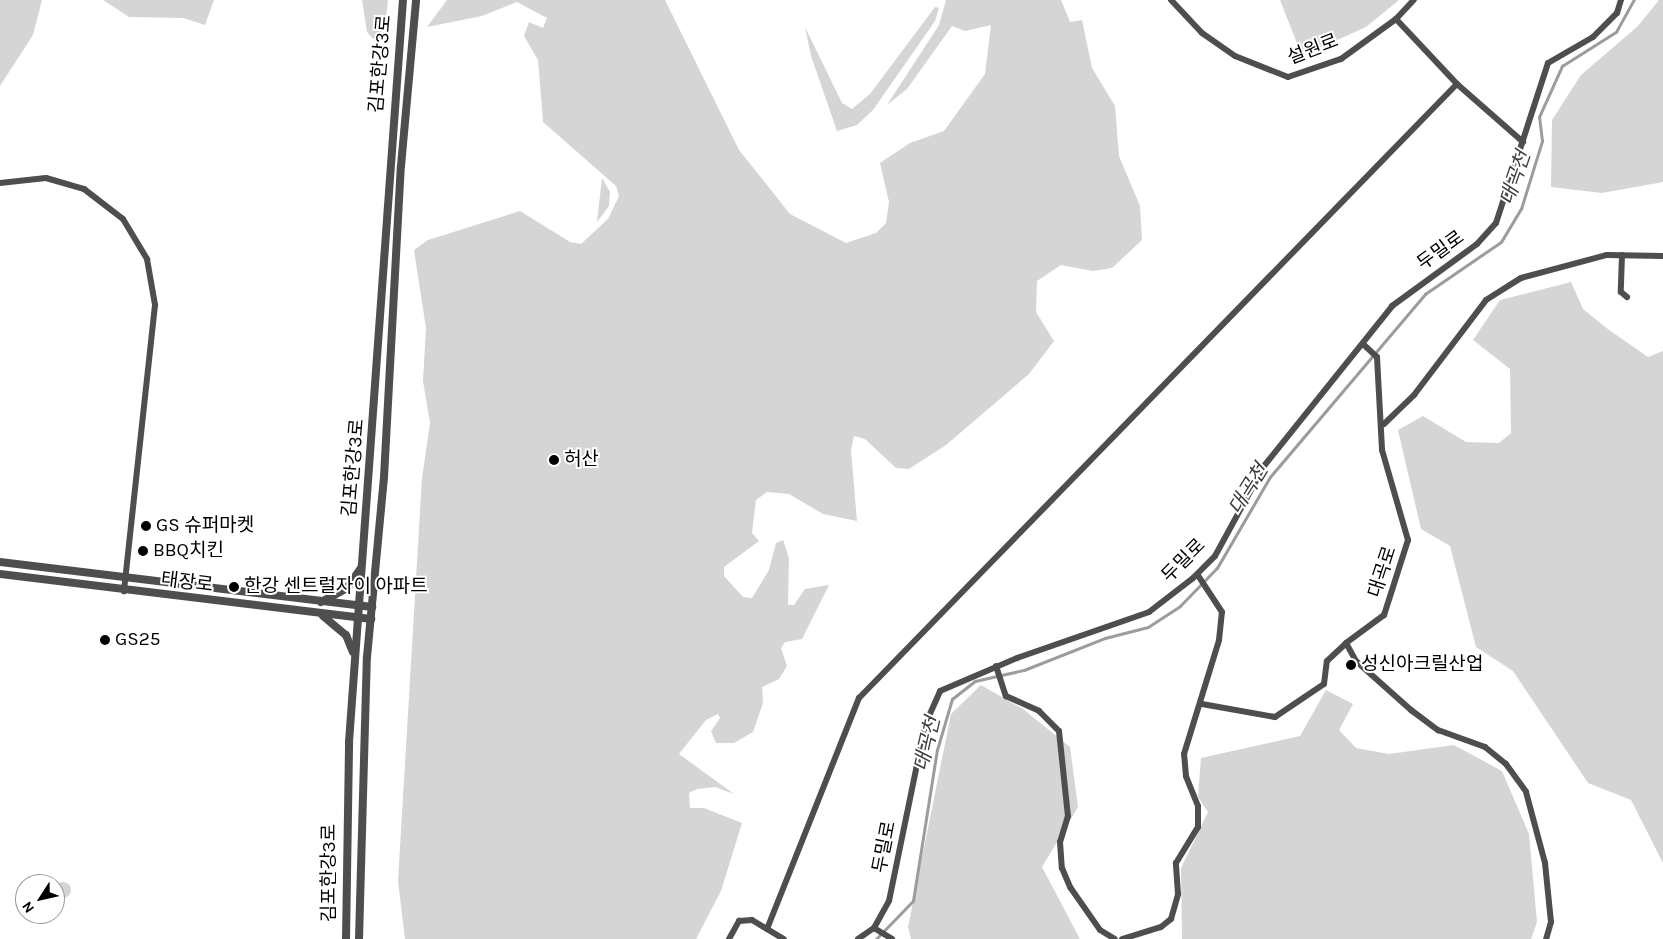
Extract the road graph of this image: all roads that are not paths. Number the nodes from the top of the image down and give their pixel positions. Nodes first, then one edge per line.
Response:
1 (404, 0) edge
2 (416, 0) edge
3 (1171, 0) edge
4 (1414, 0) edge
5 (1621, 0) edge
6 (1396, 19) junction
7 (1456, 84) junction
8 (1522, 142) junction
9 (0, 183) edge
10 (1622, 255) junction
11 (1663, 256) edge
12 (1627, 296) dead end
13 (1363, 344) junction
14 (1384, 424) junction
15 (0, 562) edge
16 (362, 567) junction
17 (0, 574) edge
18 (1198, 576) junction
19 (125, 580) junction
20 (124, 592) junction
21 (319, 603) junction
22 (358, 605) junction
23 (372, 607) junction
24 (321, 615) junction
25 (358, 618) junction
26 (371, 620) junction
27 (1346, 643) junction
28 (354, 657) junction
29 (997, 669) junction
30 (1202, 704) junction
31 (767, 929) junction
32 (876, 929) junction
33 (890, 937) edge
34 (346, 939) edge
35 (359, 939) edge
36 (729, 939) edge
37 (784, 939) edge
38 (858, 939) edge
39 (1115, 939) edge
40 (1122, 939) edge
41 (1546, 939) edge

1 - 16 street, 김포한강3로
2 - 23 street, 김포한강3로
3 - 6 street, 설원로
4 - 6 street, 설원로
5 - 8 street, 두밀로
6 - 7 street
7 - 8 street
7 - 31 street
8 - 13 street, 두밀로
9 - 19 street
10 - 11 street
10 - 12 street
10 - 14 street
13 - 14 street, 대곡로
13 - 18 street, 두밀로
14 - 27 street, 대곡로
15 - 19 street
16 - 21 street
16 - 22 street, 김포한강3로
17 - 20 street, 태장로
18 - 29 street, 두밀로
18 - 30 street
19 - 20 street
19 - 21 street
20 - 24 street, 태장로
21 - 22 street
22 - 23 street
22 - 25 street, 김포한강3로
23 - 26 street, 김포한강3로
24 - 25 street, 태장로
24 - 28 street
25 - 26 street, 태장로
25 - 28 street, 김포한강3로
26 - 35 street, 김포한강3로
27 - 30 street, 대곡로
27 - 41 street
28 - 34 street, 김포한강3로
29 - 32 street, 두밀로
29 - 39 street
30 - 40 street
31 - 36 street
31 - 37 street
32 - 33 street
32 - 38 street, 두밀로

